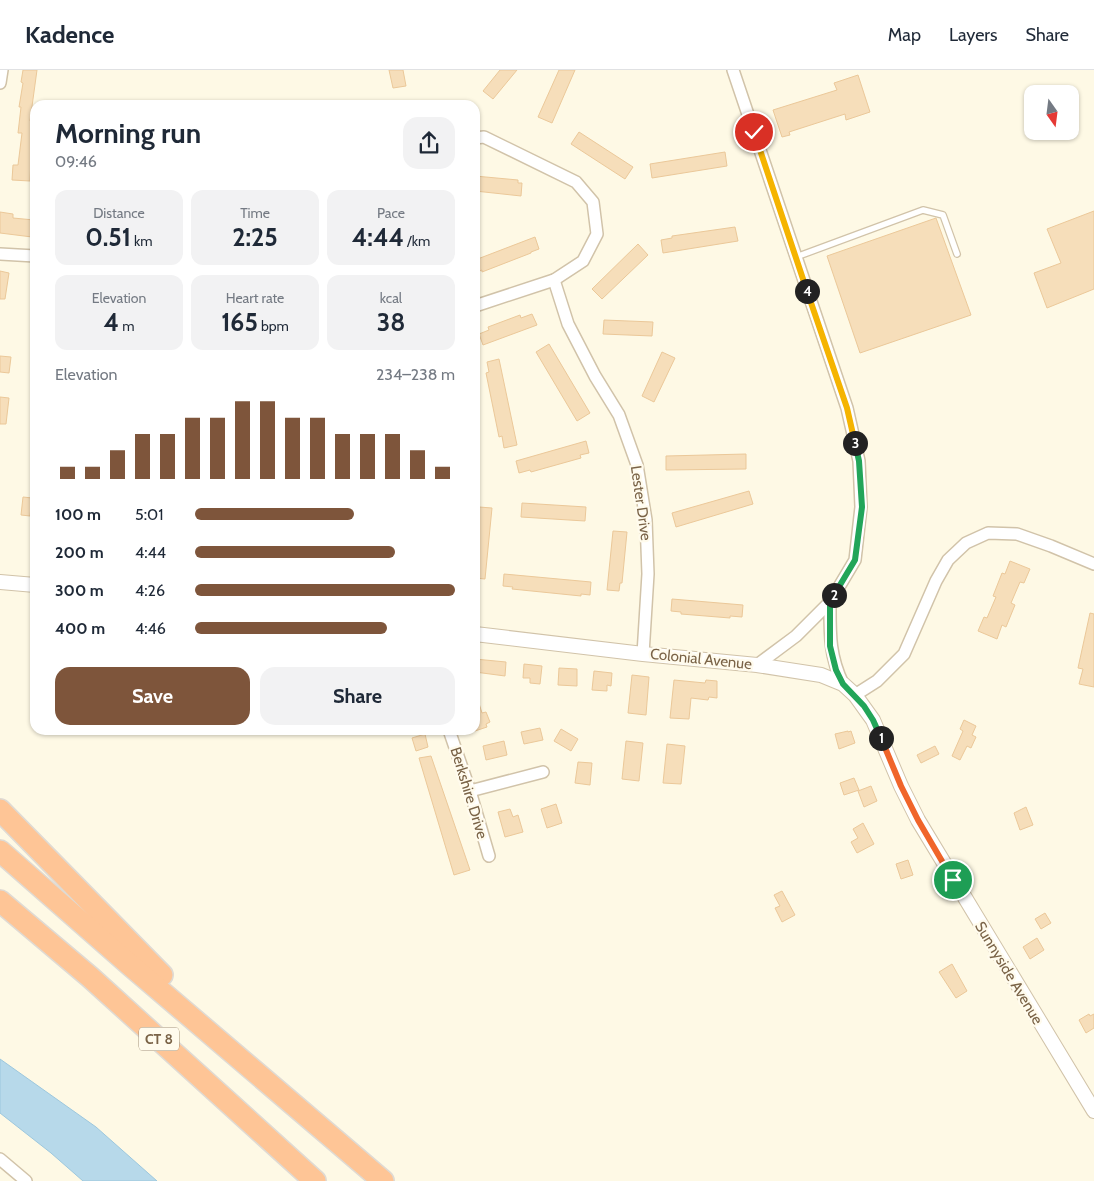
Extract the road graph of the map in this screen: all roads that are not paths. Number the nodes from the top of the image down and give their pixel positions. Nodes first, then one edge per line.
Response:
1 (2, 70) edge
2 (733, 70) edge
3 (0, 84) edge
4 (480, 137) edge
5 (0, 254) edge
6 (957, 254) dead end
7 (30, 256) edge
8 (796, 258) junction
9 (554, 280) junction
10 (480, 304) edge
11 (1094, 564) edge
12 (0, 582) edge
13 (30, 585) edge
14 (830, 602) junction
15 (480, 635) edge
16 (643, 654) junction
17 (757, 665) junction
18 (843, 684) junction
19 (855, 695) junction
20 (452, 735) edge
21 (888, 752) joint
22 (544, 772) dead end
23 (470, 791) junction
24 (0, 810) edge
25 (0, 851) edge
26 (489, 856) dead end
27 (0, 901) edge
28 (300, 1109) junction
29 (1094, 1111) edge
30 (0, 1159) edge
31 (26, 1181) edge
32 (315, 1181) edge
33 (384, 1181) edge

1 - 3 street
2 - 8 street
4 - 9 street
5 - 7 street
6 - 8 lane
8 - 14 street
9 - 10 street
9 - 16 street, Lester Drive
11 - 19 street
12 - 13 street
14 - 17 street
14 - 18 street
15 - 16 street, Colonial Avenue
16 - 17 street, Colonial Avenue
17 - 18 street, Colonial Avenue
18 - 19 street, Colonial Avenue
19 - 21 street, Colonial Avenue
20 - 23 street, Berkshire Drive
21 - 29 street, Sunnyside Avenue
22 - 23 street
23 - 26 street, Berkshire Drive
24 - 28 highway
25 - 28 highway, CT 8
27 - 32 highway, CT 8
28 - 33 highway, CT 8
30 - 31 street

